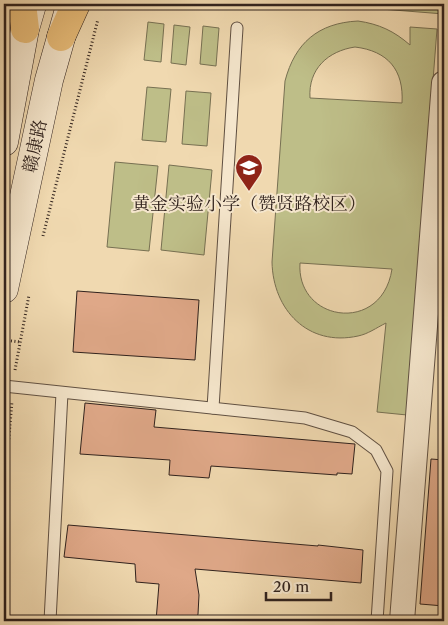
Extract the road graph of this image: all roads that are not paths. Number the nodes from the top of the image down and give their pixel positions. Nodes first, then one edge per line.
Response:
1 (71, 4) edge
2 (88, 8) edge
3 (26, 12) edge
4 (237, 28) dead end
5 (62, 37) junction
6 (444, 83) edge
7 (443, 140) edge
8 (4, 142) edge
9 (4, 289) edge
10 (8, 387) edge
11 (62, 393) junction
12 (213, 408) junction
13 (50, 621) edge
14 (377, 621) edge
15 (402, 621) edge

1 - 5 main road, 赣康路
2 - 5 main road
3 - 8 main road, 赣康路
4 - 12 lane
5 - 9 main road, 赣康路
6 - 7 street
7 - 15 street
10 - 11 lane
11 - 12 lane
11 - 13 lane
12 - 14 lane

